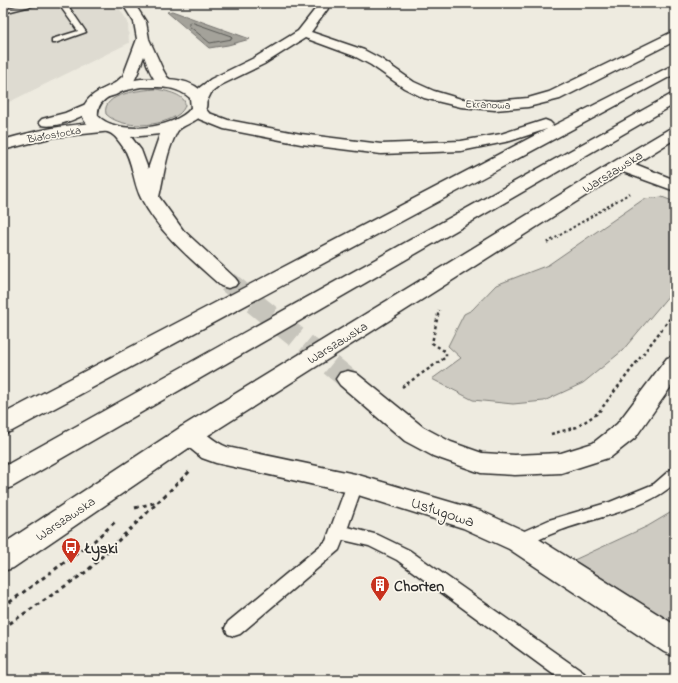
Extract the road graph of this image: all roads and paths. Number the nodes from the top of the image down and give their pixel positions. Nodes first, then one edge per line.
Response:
1 (39, 3) edge
2 (62, 3) edge
3 (128, 3) edge
4 (326, 3) edge
5 (3, 11) edge
6 (302, 34) junction
7 (675, 36) edge
8 (143, 39) junction
9 (55, 41) dead end
10 (675, 68) edge
11 (243, 69) junction
12 (172, 84) junction
13 (104, 94) junction
14 (675, 98) edge
15 (606, 103) junction
16 (199, 105) junction
17 (91, 106) junction
18 (173, 126) junction
19 (112, 129) junction
20 (675, 132) edge
21 (3, 133) edge
22 (3, 145) edge
23 (621, 165) junction
24 (675, 186) edge
25 (150, 198) junction
26 (228, 282) tunnel mouth
27 (440, 308) dead end
28 (675, 312) edge
29 (675, 364) edge
30 (348, 379) tunnel mouth
31 (396, 384) dead end
32 (402, 388) junction
33 (408, 392) dead end
34 (3, 425) edge
35 (190, 434) junction
36 (546, 436) dead end
37 (675, 474) edge
38 (3, 480) edge
39 (356, 484) junction
40 (158, 502) dead end
41 (129, 509) dead end
42 (117, 520) dead end
43 (338, 532) junction
44 (519, 541) junction
45 (3, 559) edge
46 (3, 607) edge
47 (234, 628) dead end
48 (675, 642) edge
49 (577, 680) edge

1 - 5 lane
2 - 9 lane
3 - 8 main road
4 - 6 main road
6 - 7 main road, Ekranowa
6 - 11 main road
8 - 12 main road
8 - 13 main road
10 - 15 main road
11 - 12 main road
11 - 16 main road
12 - 13 main road
12 - 16 main road
13 - 17 main road, Białostocka
14 - 38 main road
15 - 16 main road
15 - 34 main road
16 - 18 main road, Białostocka
17 - 19 main road
17 - 21 main road, Białostocka
18 - 19 main road, Białostocka
18 - 25 main road
19 - 22 main road, Białostocka
19 - 25 main road
20 - 23 main road, Warszawska
23 - 24 main road
23 - 35 main road, Warszawska
25 - 26 main road
27 - 32 path
28 - 36 path
29 - 30 main road
31 - 32 path
32 - 33 path
35 - 39 main road, Usługowa
35 - 45 main road, Warszawska
37 - 44 lane
39 - 43 lane
39 - 44 main road, Usługowa
40 - 41 path
42 - 46 path
43 - 47 lane
43 - 49 lane
44 - 48 main road, Usługowa

